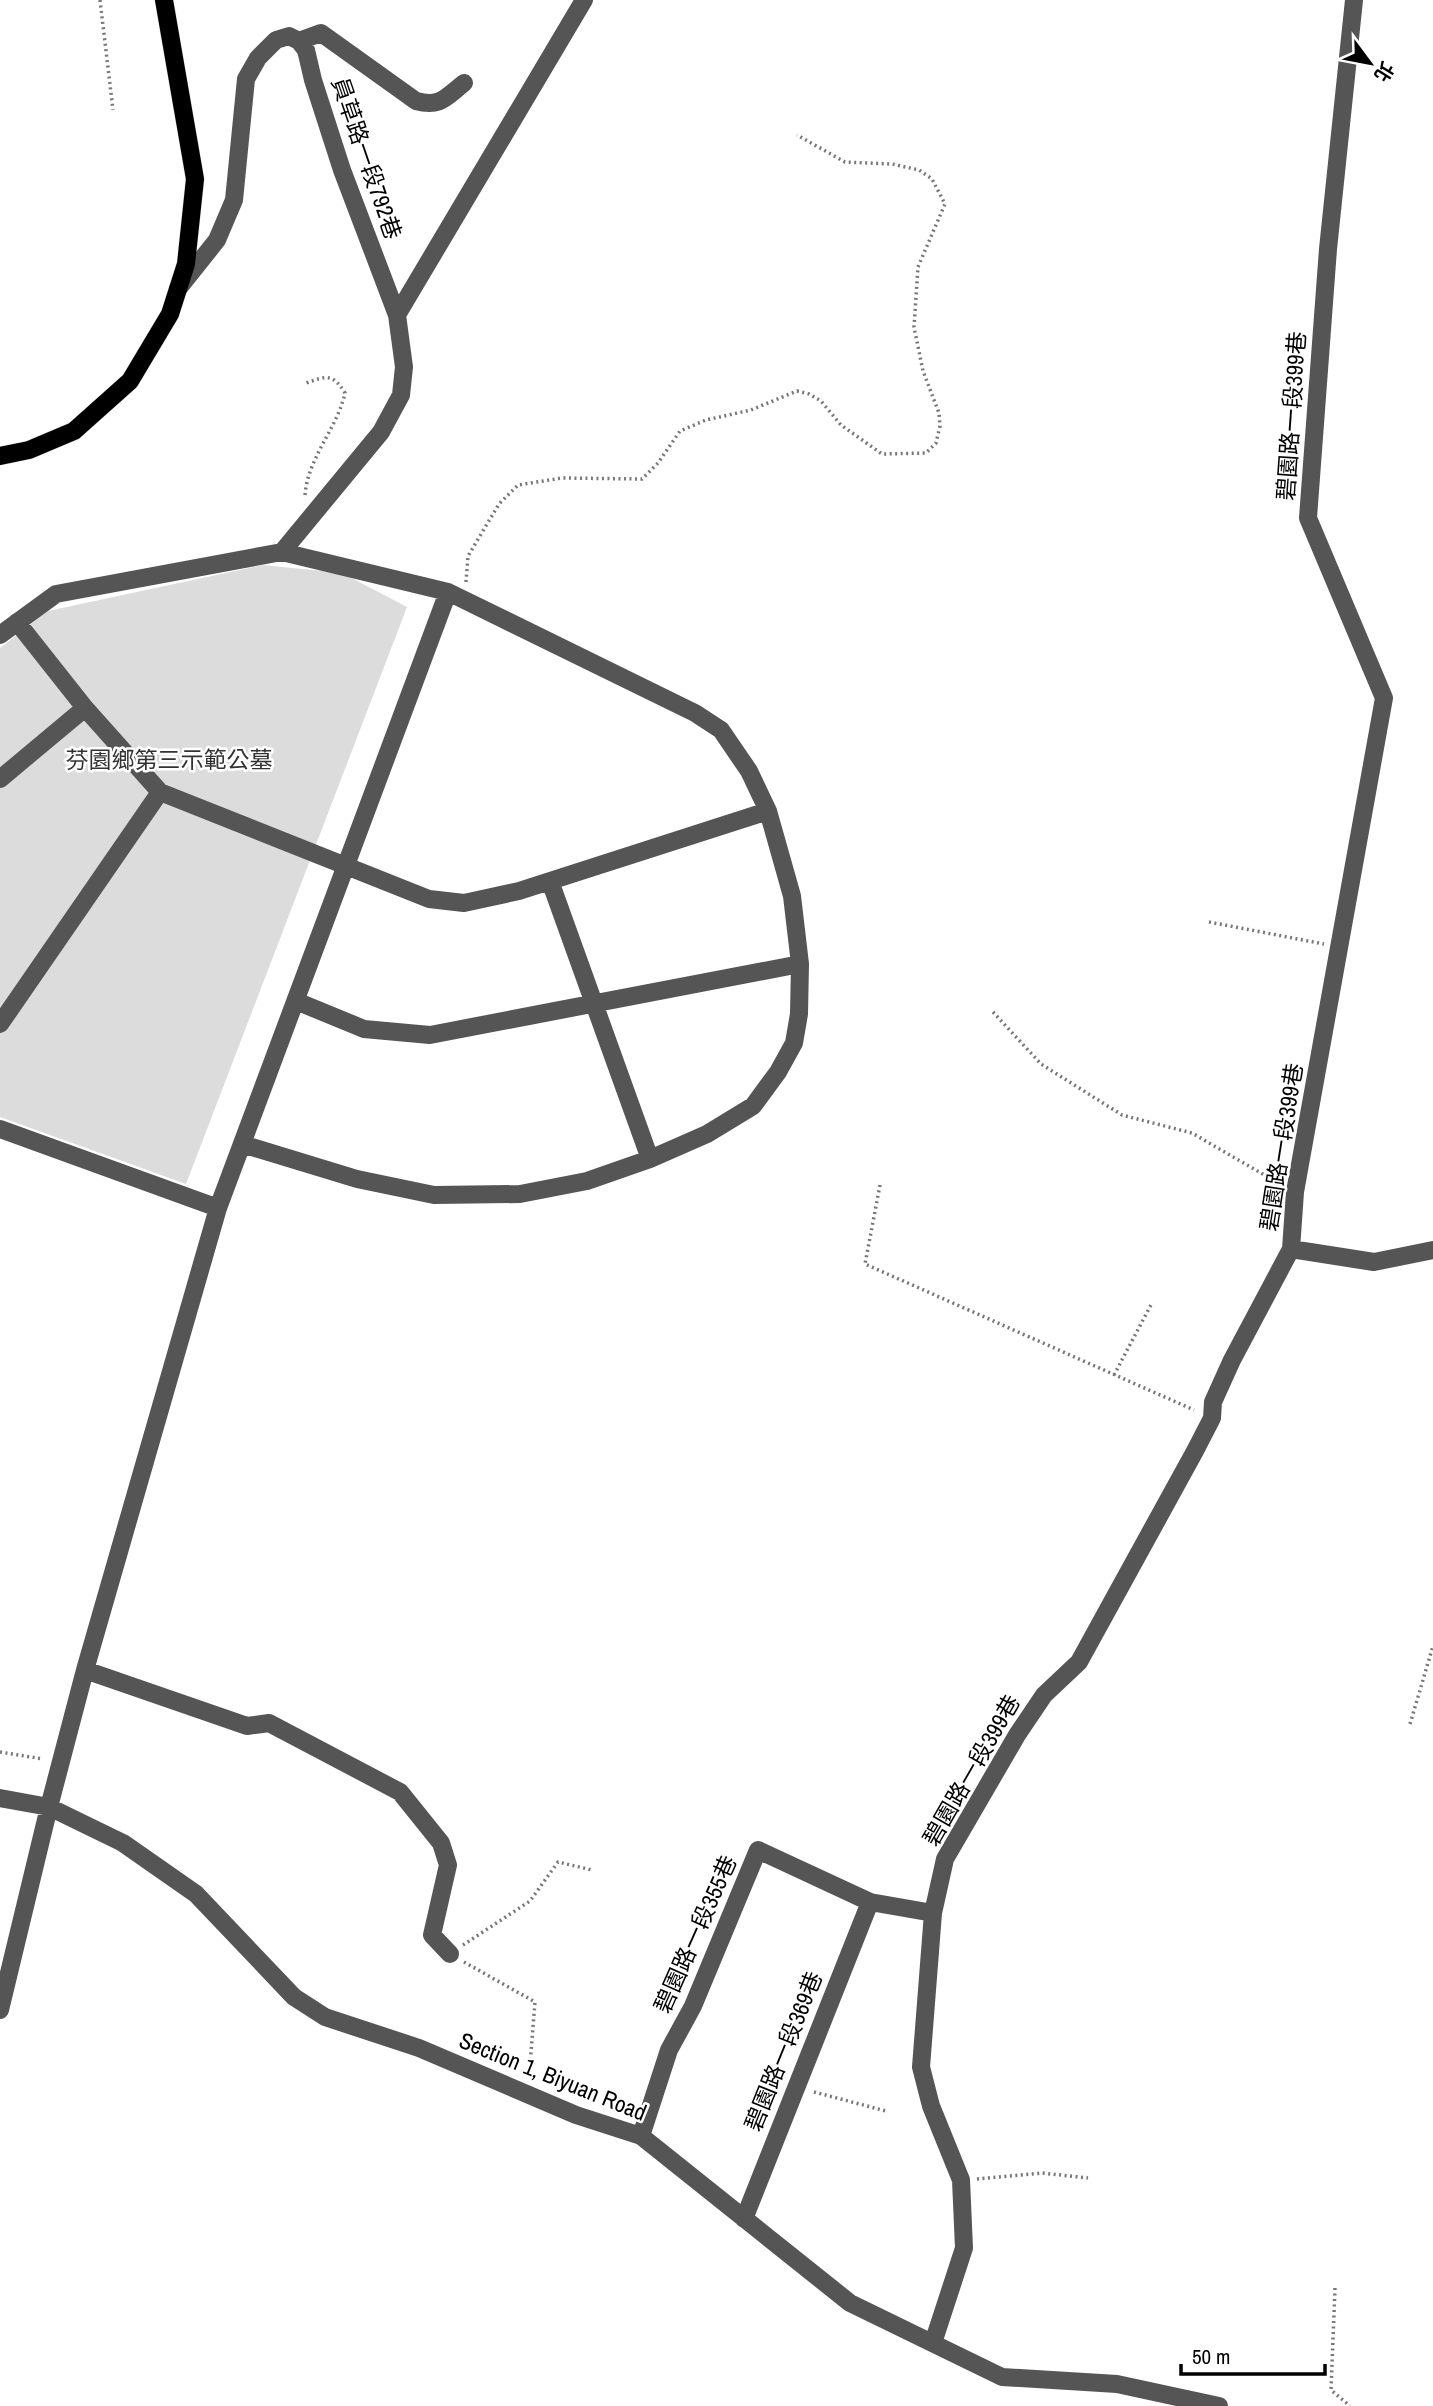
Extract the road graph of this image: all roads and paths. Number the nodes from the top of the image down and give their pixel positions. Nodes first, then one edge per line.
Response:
1 (100, 0) edge
2 (164, 0) edge
3 (584, 0) edge
4 (1354, 0) edge
5 (299, 41) junction
6 (464, 83) dead end
7 (113, 110) dead end
8 (797, 135) dead end
9 (178, 289) junction
10 (397, 316) junction
11 (306, 383) dead end
12 (0, 456) edge
13 (302, 530) junction
14 (282, 552) junction
15 (454, 595) junction
16 (17, 622) junction
17 (0, 635) edge
18 (85, 708) junction
19 (0, 779) edge
20 (160, 792) junction
21 (768, 811) junction
22 (346, 868) junction
23 (550, 881) junction
24 (1209, 922) dead end
25 (1340, 947) junction
26 (800, 964) junction
27 (296, 1001) junction
28 (594, 1003) junction
29 (993, 1012) dead end
30 (0, 1024) edge
31 (0, 1129) edge
32 (242, 1144) junction
33 (650, 1160) junction
34 (880, 1185) dead end
35 (1295, 1192) junction
36 (218, 1208) junction
37 (1291, 1249) junction
38 (1433, 1250) edge
39 (1152, 1303) dead end
40 (1114, 1375) junction
41 (1212, 1418) junction
42 (1433, 1646) edge
43 (86, 1670) junction
44 (1410, 1724) dead end
45 (0, 1752) edge
46 (61, 1762) junction
47 (0, 1798) edge
48 (49, 1807) junction
49 (592, 1870) dead end
50 (870, 1902) junction
51 (933, 1913) junction
52 (450, 1954) junction
53 (0, 2010) edge
54 (796, 2087) junction
55 (527, 2093) junction
56 (886, 2111) dead end
57 (641, 2136) junction
58 (1088, 2178) dead end
59 (961, 2180) junction
60 (744, 2219) junction
61 (1335, 2288) dead end
62 (933, 2343) junction
63 (1219, 2406) edge
64 (1350, 2406) edge

1 - 7 path
2 - 9 main road
3 - 10 street
4 - 25 street, 碧園路一段399巷
5 - 6 street
5 - 9 street
5 - 10 street, 員草路一段792巷
8 - 15 path
9 - 12 main road
10 - 13 street, 員草路一段792巷
11 - 13 path
13 - 14 street, 員草路一段792巷
14 - 15 street
14 - 16 street
15 - 21 street
15 - 22 street
16 - 17 street
16 - 18 street
18 - 19 street
18 - 20 street
20 - 22 street
20 - 30 street
21 - 23 street
21 - 26 street
22 - 23 street
22 - 27 street
23 - 28 street
24 - 25 path
25 - 35 street, 碧園路一段399巷
26 - 28 street
26 - 33 street
27 - 28 street
27 - 32 street
28 - 33 street
29 - 35 path
31 - 36 street
32 - 33 street
32 - 36 street
34 - 40 path
35 - 37 street, 碧園路一段399巷
36 - 43 street
37 - 38 street
37 - 41 street, 碧園路一段399巷
39 - 40 path
40 - 41 path
41 - 51 street, 碧園路一段399巷
42 - 44 path
43 - 46 street
43 - 52 street
45 - 46 path
46 - 48 street
47 - 48 street, Section 1, Biyuan Road
48 - 53 street
48 - 55 street, Section 1, Biyuan Road
49 - 52 path
50 - 51 street, 碧園路一段355巷
50 - 54 street, 碧園路一段369巷
50 - 57 street, 碧園路一段355巷
51 - 59 street, 碧園路一段399巷
52 - 55 path
54 - 56 path
54 - 60 street, 碧園路一段369巷
55 - 57 street, Section 1, Biyuan Road
57 - 60 street, Section 1, Biyuan Road
58 - 59 path
59 - 62 street, 碧園路一段399巷
60 - 62 street, Section 1, Biyuan Road
61 - 64 path
62 - 63 street, Section 1, Biyuan Road

